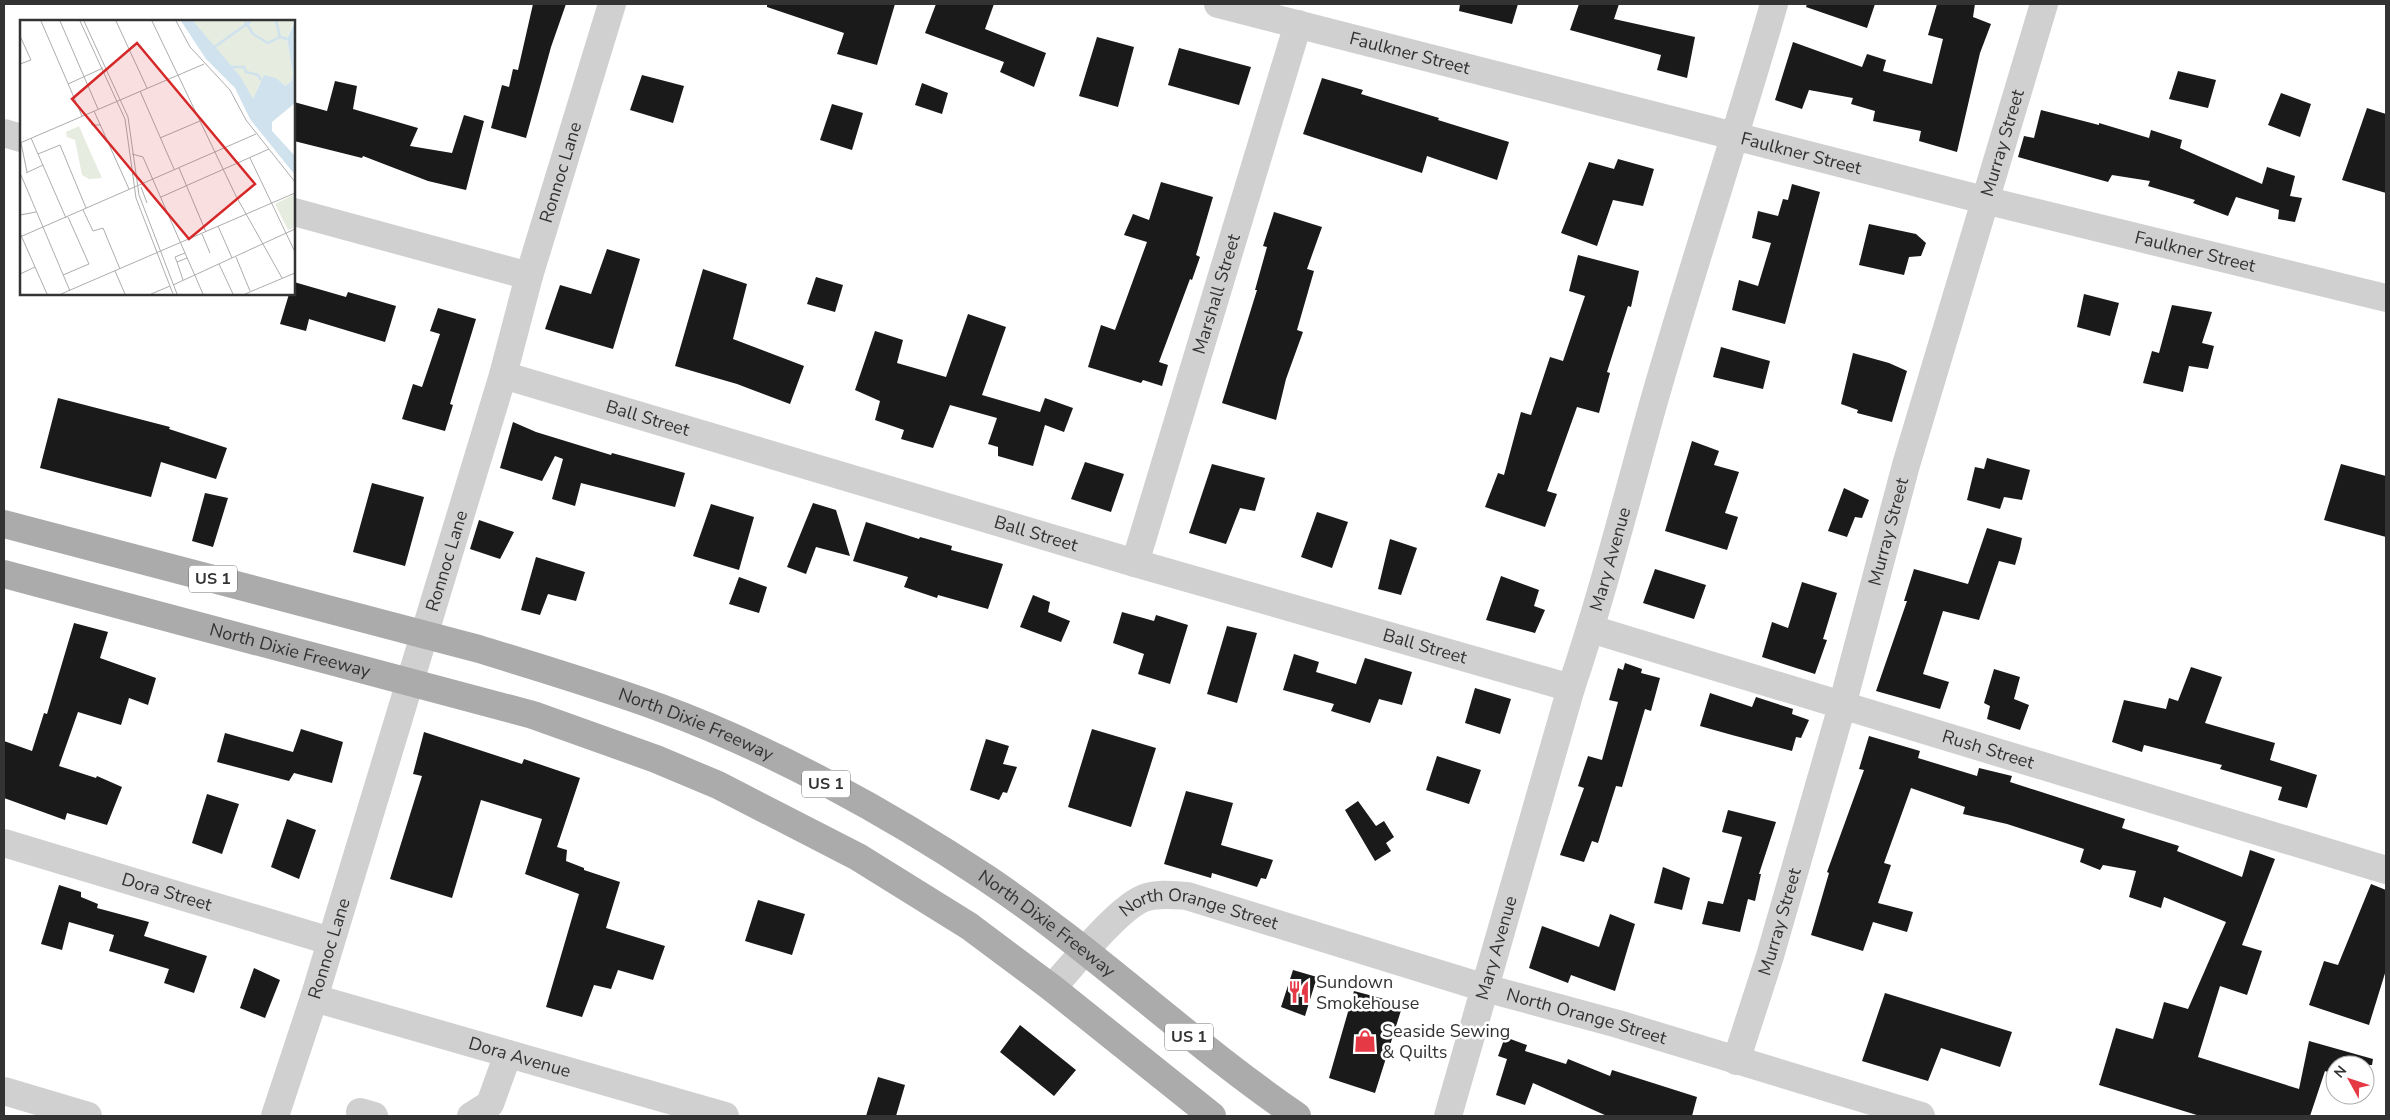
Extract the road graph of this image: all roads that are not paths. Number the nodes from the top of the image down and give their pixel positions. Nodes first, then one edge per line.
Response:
1 (612, 4) edge
2 (1218, 4) edge
3 (1774, 4) edge
4 (2044, 4) edge
5 (1298, 24) junction
6 (4, 133) edge
7 (1736, 137) junction
8 (20, 138) edge
9 (1984, 200) junction
10 (295, 212) edge
11 (528, 276) junction
12 (2386, 298) edge
13 (503, 374) junction
14 (4, 524) edge
15 (1135, 563) junction
16 (4, 574) edge
17 (1591, 629) junction
18 (423, 634) junction
19 (408, 682) junction
20 (1571, 688) junction
21 (1842, 706) junction
22 (4, 843) edge
23 (2386, 870) edge
24 (330, 942) junction
25 (1085, 952) junction
26 (1052, 988) junction
27 (1486, 988) junction
28 (314, 998) junction
29 (508, 1054) junction
30 (1736, 1061) junction
31 (4, 1091) edge
32 (88, 1116) edge
33 (275, 1116) edge
34 (471, 1116) edge
35 (725, 1116) edge
36 (1212, 1116) edge
37 (1297, 1116) edge
38 (1448, 1116) edge
39 (1921, 1116) edge

1 - 11 street, Ronnoc Lane
2 - 5 street, Faulkner Street
3 - 7 street, Mary Avenue
4 - 9 street, Murray Street
5 - 7 street, Faulkner Street
5 - 15 street, Marshall Street
6 - 8 street
7 - 9 street, Faulkner Street
7 - 17 street, Mary Avenue
9 - 12 street, Faulkner Street
9 - 21 street, Murray Street
10 - 11 street
11 - 13 street, Ronnoc Lane
13 - 15 street, Ball Street
13 - 18 street, Ronnoc Lane
14 - 18 main road, North Dixie Freeway / US 1
15 - 20 street, Ball Street
16 - 19 main road, North Dixie Freeway / US 1
17 - 20 street, Mary Avenue
17 - 21 street, Rush Street
18 - 19 street, Ronnoc Lane
18 - 25 main road, North Dixie Freeway / US 1
19 - 24 street, Ronnoc Lane
19 - 26 main road, North Dixie Freeway / US 1
20 - 27 street, Mary Avenue
21 - 23 street, Rush Street
21 - 30 street, Murray Street
22 - 24 street, Dora Street
24 - 28 street, Ronnoc Lane
25 - 26 street, North Orange Street
25 - 27 street, North Orange Street
25 - 37 main road, North Dixie Freeway / US 1
26 - 36 main road, North Dixie Freeway / US 1
27 - 30 street, North Orange Street
27 - 38 street, Mary Avenue
28 - 29 street, Dora Avenue
28 - 33 street, Ronnoc Lane
29 - 34 street
29 - 35 street, Dora Avenue
30 - 39 street, North Orange Street
31 - 32 street

